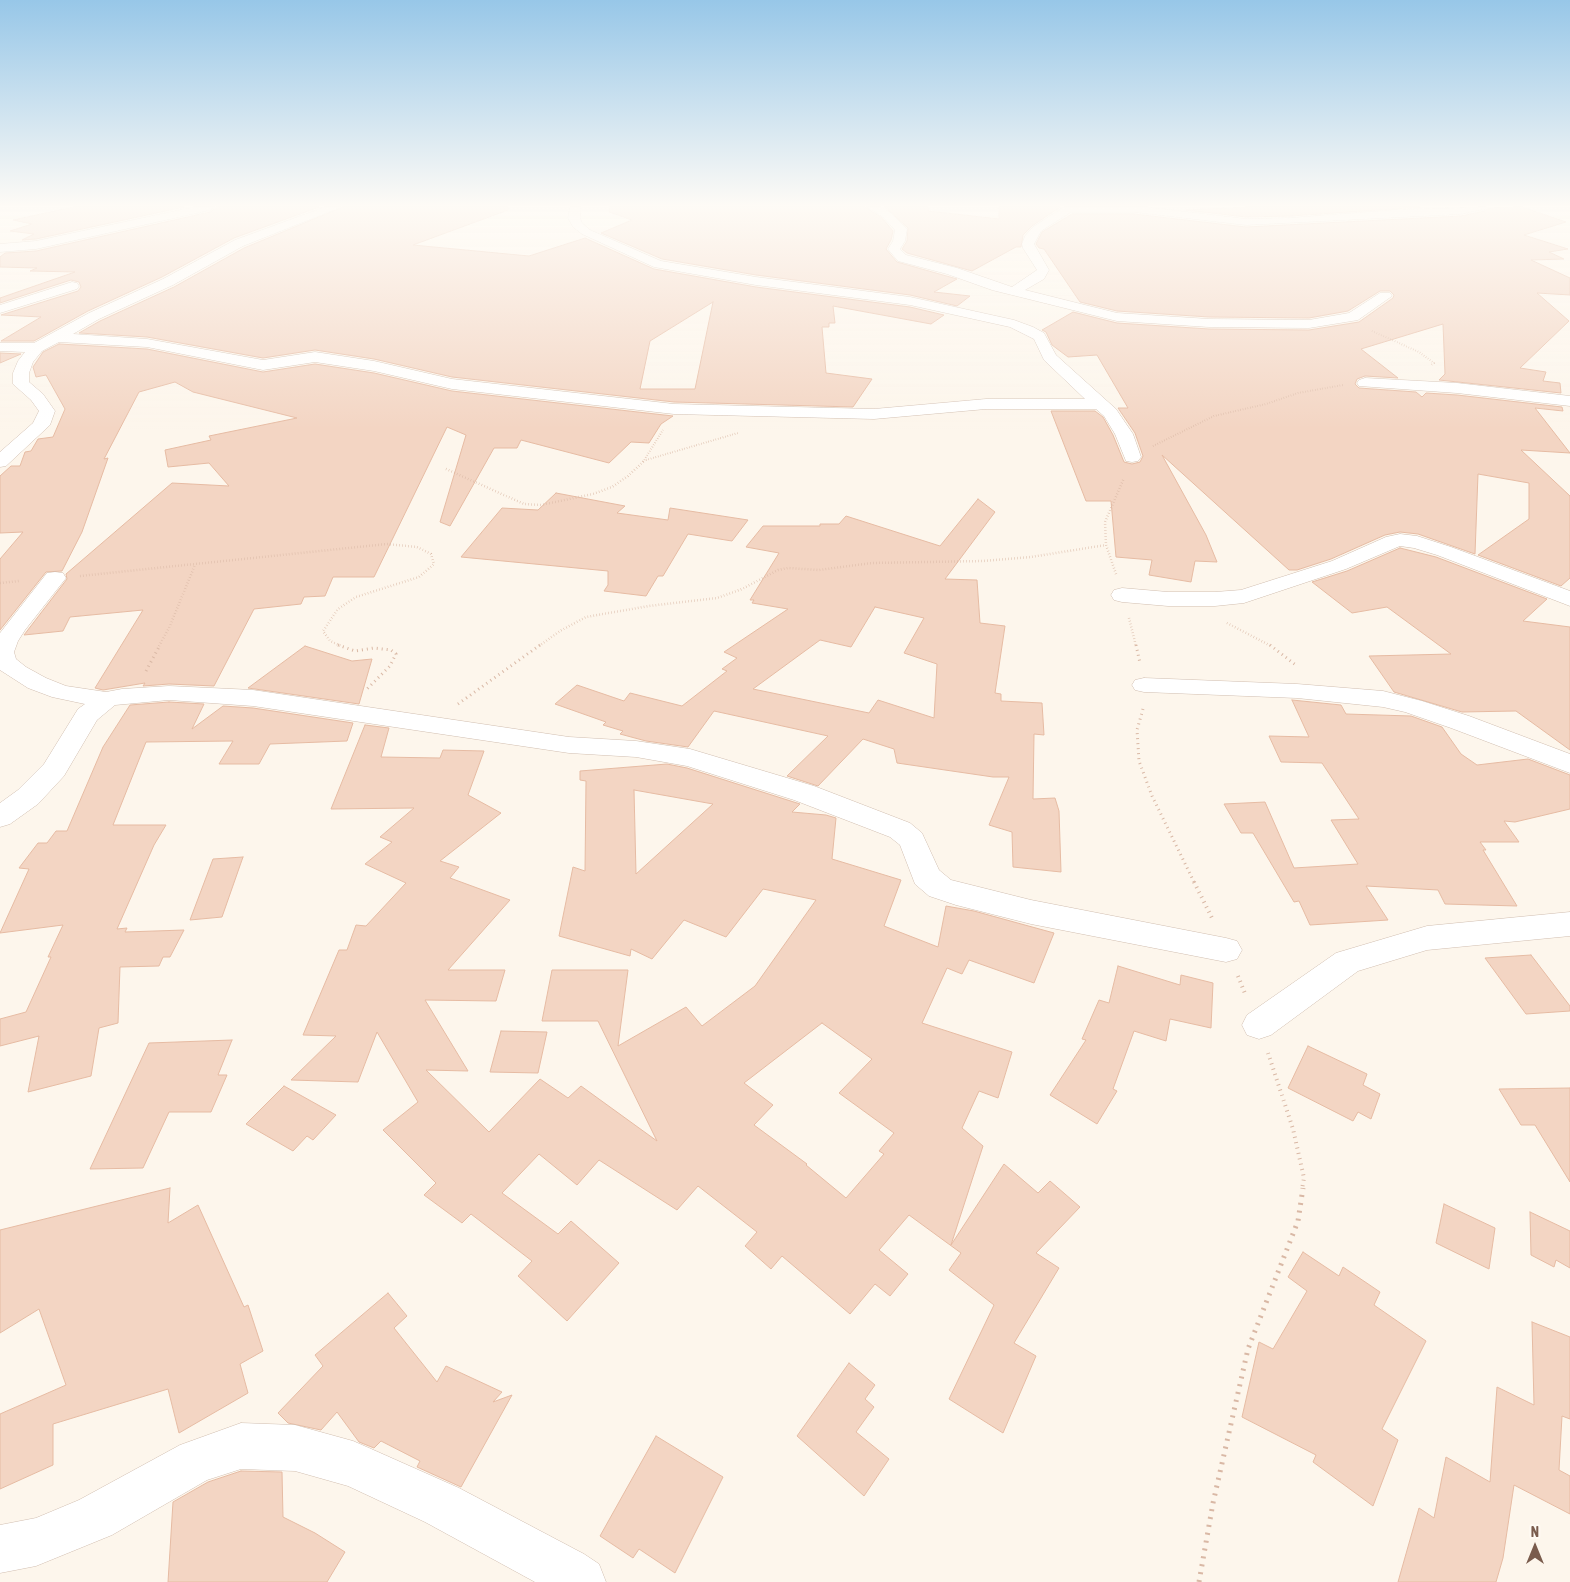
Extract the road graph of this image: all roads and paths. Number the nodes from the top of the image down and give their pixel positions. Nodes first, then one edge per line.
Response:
1 (170, 281) edge
2 (753, 281) edge
3 (979, 281) edge
4 (1031, 281) edge
5 (72, 286) dead end
6 (1014, 291) junction
7 (1385, 296) dead end
8 (0, 309) edge
9 (1353, 317) junction
10 (54, 337) junction
11 (0, 347) edge
12 (37, 348) junction
13 (1429, 366) dead end
14 (1365, 383) joint
15 (1570, 401) edge
16 (1100, 404) junction
17 (674, 409) junction
18 (762, 410) junction
19 (1132, 457) junction
20 (645, 460) junction
21 (0, 462) edge
22 (446, 469) dead end
23 (1106, 545) junction
24 (195, 565) junction
25 (55, 578) junction
26 (0, 583) edge
27 (1122, 594) junction
28 (1570, 598) edge
29 (1223, 621) dead end
30 (1300, 668) dead end
31 (1144, 685) junction
32 (136, 695) junction
33 (106, 700) junction
34 (342, 712) junction
35 (432, 724) junction
36 (1570, 764) edge
37 (0, 817) edge
38 (1570, 924) edge
39 (1226, 950) junction
40 (1259, 1025) junction
41 (0, 1549) edge
42 (581, 1582) edge
43 (1199, 1582) edge

1 - 10 street
2 - 16 street
3 - 6 street
4 - 6 street
5 - 8 street
6 - 9 street
7 - 9 street
9 - 13 path
10 - 12 street
10 - 17 street
11 - 12 street
12 - 21 street
14 - 15 street
14 - 19 path
16 - 18 street
16 - 19 street
17 - 18 street
17 - 20 path
18 - 20 path
19 - 23 path
20 - 22 path
23 - 27 path
23 - 35 path
24 - 25 path
24 - 32 path
24 - 34 path
25 - 26 path
25 - 33 street
27 - 28 street
27 - 31 path
29 - 30 path
31 - 36 street
31 - 39 path
32 - 33 street
32 - 34 street
33 - 37 street
34 - 35 street
35 - 39 street
38 - 40 street
39 - 40 path
40 - 43 path
41 - 42 street

